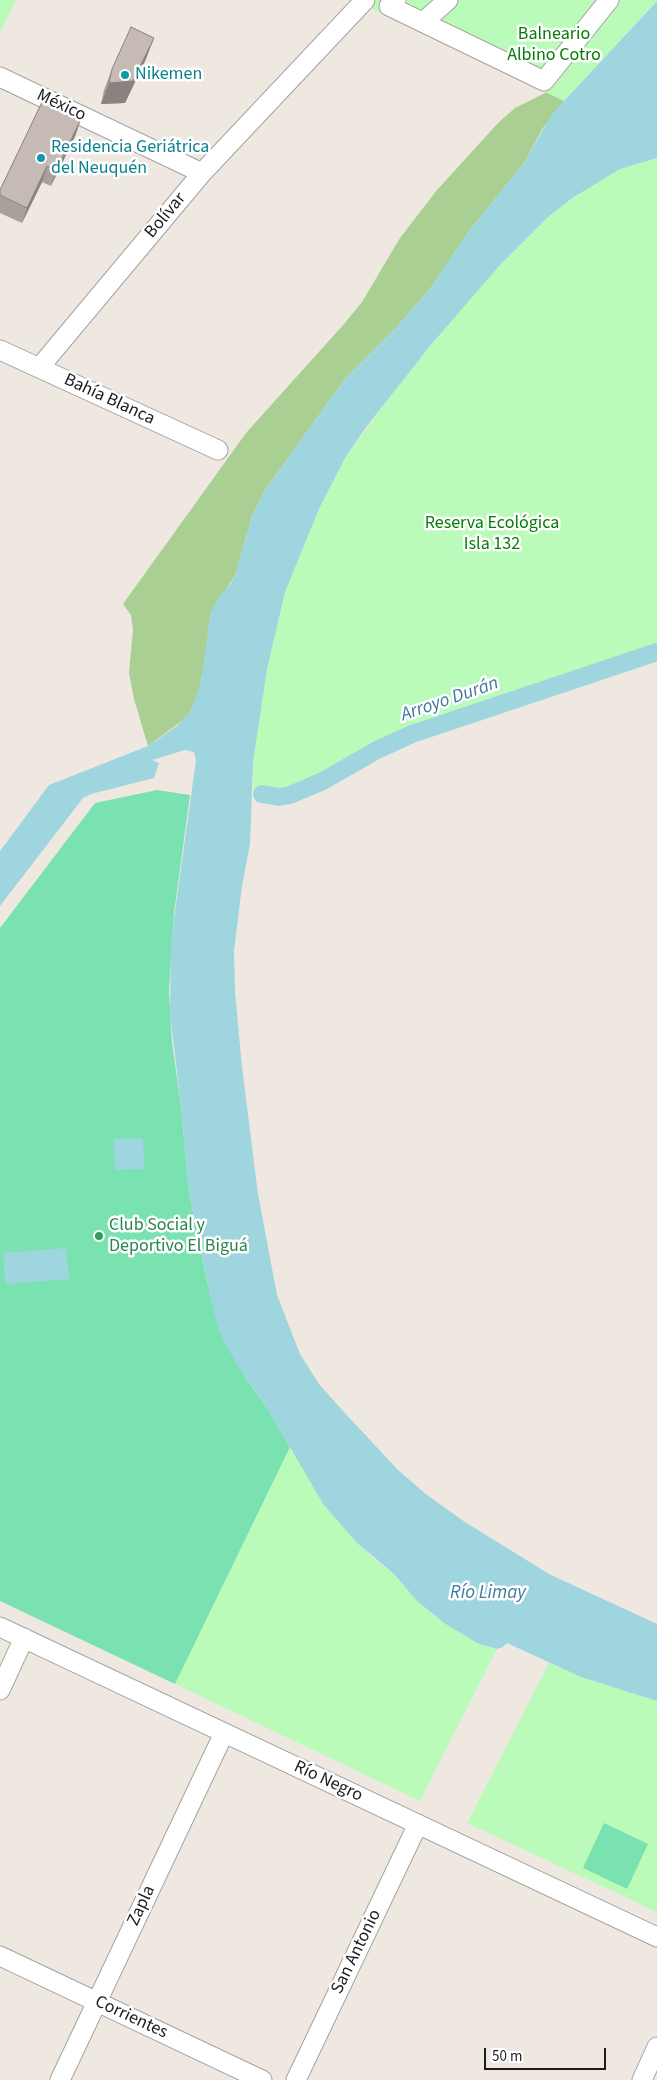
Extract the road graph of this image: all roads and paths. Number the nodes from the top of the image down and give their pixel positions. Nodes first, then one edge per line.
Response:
1 (396, 0) edge
2 (448, 0) edge
3 (609, 0) edge
4 (360, 1) edge
5 (423, 22) junction
6 (0, 77) edge
7 (202, 173) junction
8 (0, 350) edge
9 (39, 368) junction
10 (218, 450) dead end
11 (0, 1627) edge
12 (24, 1638) junction
13 (0, 1690) edge
14 (224, 1733) junction
15 (418, 1824) junction
16 (657, 1937) edge
17 (0, 1956) edge
18 (97, 2002) junction
19 (657, 2048) edge
20 (60, 2080) edge
21 (262, 2080) edge
22 (296, 2080) edge
23 (642, 2080) edge

1 - 5 street
2 - 5 street
3 - 5 street
4 - 7 street, Bolívar
6 - 7 street, México
7 - 9 street, Bolívar
8 - 9 street, Bahía Blanca
9 - 10 street, Bahía Blanca
11 - 12 street, Río Negro
12 - 13 street
12 - 14 street, Río Negro
14 - 15 street, Río Negro
14 - 18 street, Zapla
15 - 16 street, Río Negro
15 - 22 street, San Antonio
17 - 18 street, Corrientes
18 - 20 street, Zapla
18 - 21 street, Corrientes
19 - 23 street

